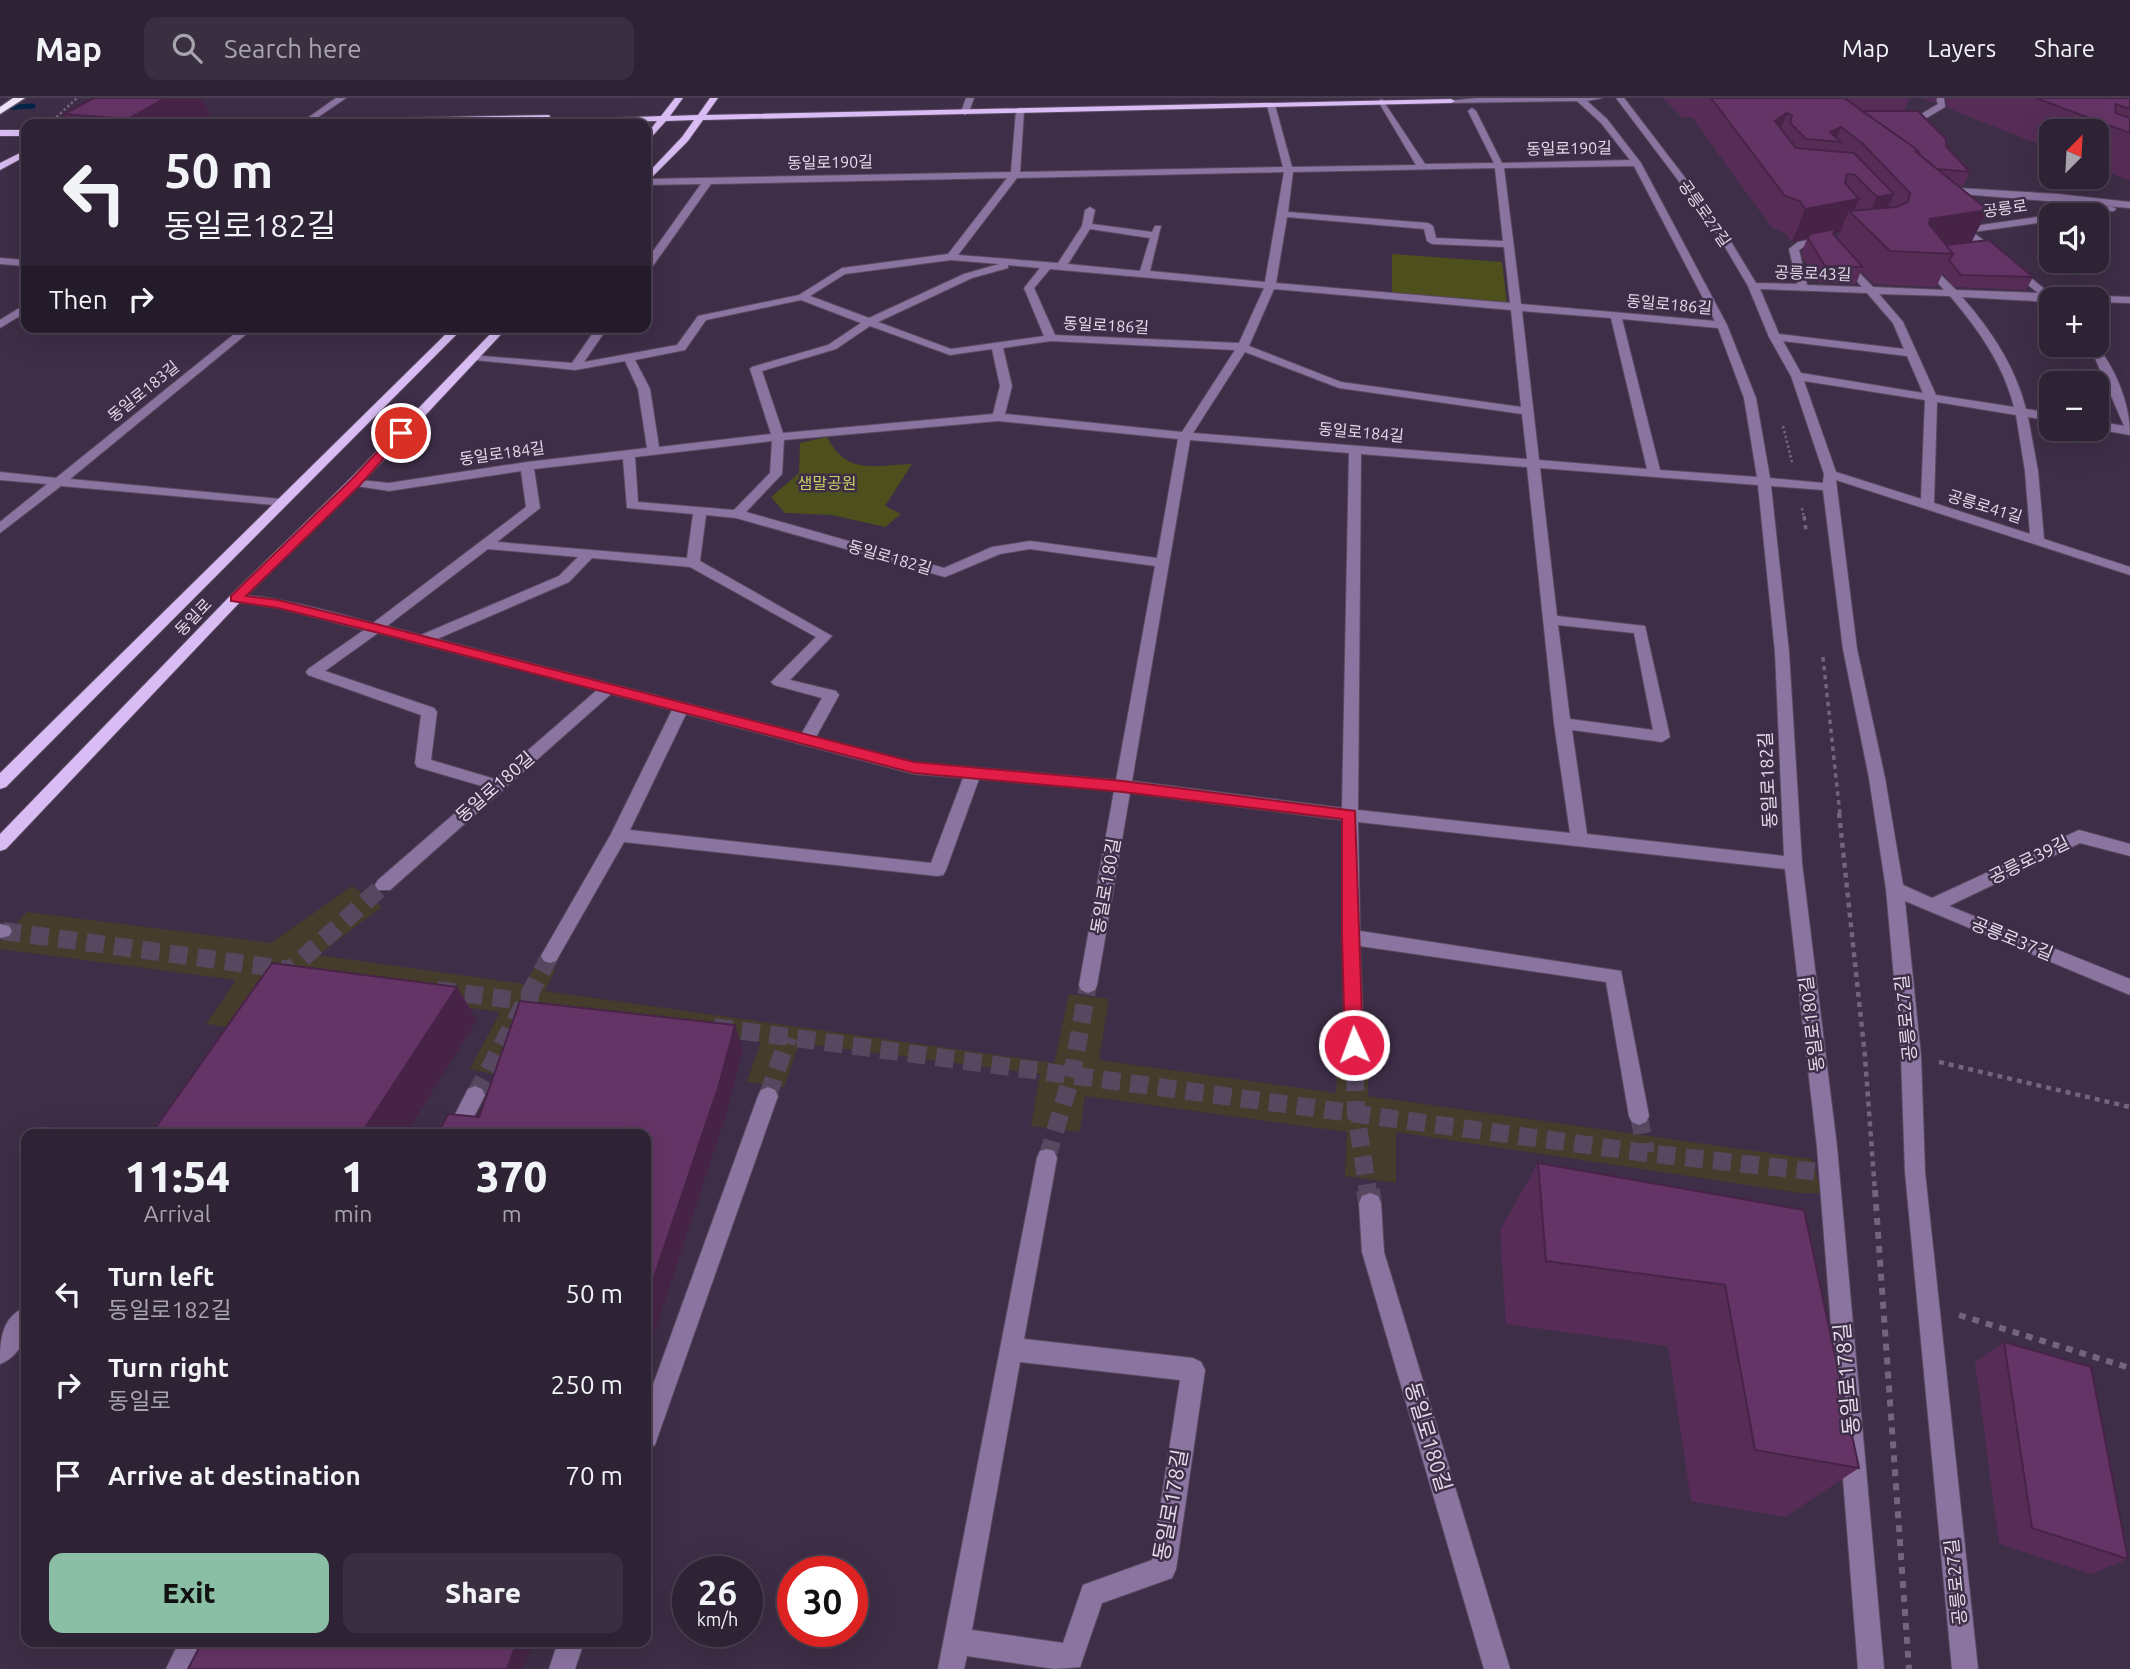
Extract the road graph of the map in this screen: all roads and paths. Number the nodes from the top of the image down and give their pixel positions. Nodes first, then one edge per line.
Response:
1 (20, 98) edge
2 (77, 98) edge
3 (342, 98) edge
4 (679, 98) edge
5 (715, 98) edge
6 (970, 98) edge
7 (1579, 98) edge
8 (1598, 98) edge
9 (1620, 98) edge
10 (1940, 98) edge
11 (1324, 101) edge
12 (1382, 101) junction
13 (1451, 101) joint
14 (1270, 105) junction
15 (0, 111) edge
16 (1020, 111) junction
17 (1472, 111) dead end
18 (965, 112) junction
19 (703, 117) junction
20 (664, 118) junction
21 (54, 119) edge
22 (311, 119) edge
23 (463, 119) edge
24 (569, 119) edge
25 (628, 119) edge
26 (1892, 121) edge
27 (0, 133) edge
28 (21, 133) edge
29 (651, 134) edge
30 (21, 156) edge
31 (1636, 163) junction
32 (1499, 165) junction
33 (0, 167) edge
34 (1422, 167) junction
35 (1287, 169) junction
36 (1015, 174) junction
37 (651, 175) edge
38 (1968, 179) edge
39 (651, 181) edge
40 (708, 181) junction
41 (1932, 189) edge
42 (1979, 192) junction
43 (2130, 206) edge
44 (2109, 209) edge
45 (1090, 210) dead end
46 (1946, 213) edge
47 (1283, 215) junction
48 (2039, 220) edge
49 (1087, 226) junction
50 (1964, 230) junction
51 (1842, 236) edge
52 (1510, 244) junction
53 (1986, 247) junction
54 (1833, 248) edge
55 (1974, 248) edge
56 (1938, 252) edge
57 (951, 257) junction
58 (0, 261) edge
59 (651, 261) edge
60 (21, 263) edge
61 (1016, 263) junction
62 (1047, 266) junction
63 (1061, 268) junction
64 (1144, 274) junction
65 (1270, 285) junction
66 (1753, 286) junction
67 (1803, 289) junction
68 (2039, 289) edge
69 (1873, 291) junction
70 (1953, 294) junction
71 (802, 297) junction
72 (2039, 298) edge
73 (2109, 300) edge
74 (2130, 301) edge
75 (1516, 307) junction
76 (21, 310) edge
77 (1616, 315) junction
78 (869, 322) junction
79 (1722, 324) junction
80 (0, 325) edge
81 (243, 333) edge
82 (453, 333) edge
83 (497, 333) edge
84 (599, 333) edge
85 (1775, 337) junction
86 (1051, 338) junction
87 (997, 346) junction
88 (1243, 347) junction
89 (1913, 353) junction
90 (474, 357) junction
91 (628, 357) junction
92 (2100, 357) edge
93 (575, 367) junction
94 (1797, 376) junction
95 (1931, 397) junction
96 (1526, 411) junction
97 (2022, 412) junction
98 (2039, 415) edge
99 (998, 417) junction
100 (2109, 426) edge
101 (2130, 428) edge
102 (1185, 436) junction
103 (778, 437) junction
104 (1354, 449) junction
105 (654, 452) junction
106 (629, 456) junction
107 (1534, 465) junction
108 (527, 466) junction
109 (1654, 472) junction
110 (0, 476) edge
111 (1829, 480) junction
112 (58, 481) junction
113 (1764, 481) junction
114 (355, 482) junction
115 (281, 503) junction
116 (1927, 506) junction
117 (700, 511) junction
118 (737, 514) junction
119 (0, 529) edge
120 (2037, 541) junction
121 (485, 545) junction
122 (589, 554) junction
123 (693, 563) junction
124 (1162, 563) junction
125 (2130, 571) edge
126 (236, 598) junction
127 (1553, 620) junction
128 (376, 628) junction
129 (422, 640) junction
130 (608, 689) junction
131 (681, 708) junction
132 (1562, 723) junction
133 (806, 740) junction
134 (973, 774) junction
135 (0, 783) edge
136 (496, 785) junction
137 (1123, 786) junction
138 (1350, 815) junction
139 (619, 835) junction
140 (1579, 840) junction
141 (0, 845) edge
142 (2130, 850) edge
143 (1793, 863) junction
144 (384, 885) tunnel mouth
145 (1895, 889) junction
146 (1932, 906) junction
147 (1350, 937) junction
148 (550, 956) tunnel mouth
149 (1088, 985) tunnel mouth
150 (2130, 987) edge
151 (1354, 1045) tunnel mouth
152 (1911, 1056) junction
153 (475, 1095) tunnel mouth
154 (768, 1096) tunnel mouth
155 (2130, 1107) edge
156 (1639, 1116) tunnel mouth
157 (458, 1129) edge
158 (1047, 1158) tunnel mouth
159 (1824, 1173) joint
160 (1370, 1203) tunnel mouth
161 (1928, 1306) junction
162 (21, 1325) edge
163 (1011, 1349) junction
164 (0, 1353) edge
165 (2130, 1368) edge
166 (651, 1407) edge
167 (957, 1641) junction
168 (190, 1647) edge
169 (569, 1647) edge
170 (179, 1669) edge
171 (562, 1669) edge
172 (951, 1669) edge
173 (1497, 1669) edge
174 (1871, 1669) edge
175 (1965, 1669) edge

1 - 15 highway
2 - 21 path
3 - 22 street
4 - 20 main road
5 - 19 main road
6 - 18 street
7 - 8 street
7 - 13 street
7 - 31 street, 동일로190길
9 - 66 street, 공릉로27길
10 - 26 street
11 - 12 main road
11 - 14 main road
12 - 13 main road
12 - 34 street
14 - 16 main road
14 - 35 street
16 - 18 main road
16 - 36 street
17 - 32 street
18 - 19 main road
19 - 20 main road
19 - 37 main road
20 - 25 main road
20 - 29 main road
23 - 24 main road
27 - 28 main road
30 - 33 main road
31 - 32 street, 동일로190길
31 - 79 street, 동일로186길
32 - 34 street, 동일로190길
32 - 52 street
34 - 35 street, 동일로190길
35 - 36 street, 동일로190길
35 - 47 street
36 - 40 street, 동일로190길
36 - 57 street
38 - 42 street
39 - 40 street, 동일로190길
40 - 59 street
41 - 42 street
42 - 43 street
43 - 44 street
45 - 49 street
46 - 50 street
47 - 52 street
47 - 65 street
48 - 50 street, 공릉로
49 - 63 street
49 - 64 street
50 - 53 street
51 - 67 street
52 - 75 street
53 - 55 street
53 - 68 street
54 - 69 street, 공릉로43길
56 - 70 street
57 - 61 street, 동일로186길
57 - 71 street, 동일로186길
58 - 60 street
61 - 62 street, 동일로186길
61 - 78 street, 동일로186길
62 - 63 street, 동일로186길
62 - 86 street, 동일로186길
63 - 64 street, 동일로186길
64 - 65 street, 동일로186길
65 - 75 street, 동일로186길
65 - 88 street
66 - 67 street, 공릉로43길
66 - 85 street, 공릉로27길
67 - 69 street, 공릉로43길
69 - 70 street, 공릉로43길
69 - 89 street
70 - 72 street, 공릉로43길
70 - 97 street
71 - 78 street, 동일로186길
71 - 91 street, 동일로186길
73 - 74 street, 공릉로43길
75 - 77 street, 동일로186길
75 - 96 street
76 - 80 street
77 - 79 street, 동일로186길
77 - 109 street
78 - 87 street, 동일로186길
78 - 103 street
79 - 113 street
81 - 112 street, 동일로183길
82 - 115 main road, 동일로
83 - 90 main road, 동일로
84 - 93 street
85 - 89 street
85 - 94 street, 공릉로27길
86 - 87 street, 동일로186길
86 - 88 street, 동일로186길
87 - 99 street
88 - 96 street, 동일로186길
88 - 102 street
89 - 95 street
90 - 93 street, 동일로186길
90 - 114 main road, 동일로
91 - 93 street, 동일로186길
91 - 105 street
92 - 101 street
94 - 95 street
94 - 111 street, 공릉로27길
95 - 97 street
95 - 116 street
96 - 107 street
97 - 98 street
97 - 120 street
99 - 102 street, 동일로184길
99 - 103 street, 동일로184길
100 - 101 street
102 - 104 street, 동일로184길
102 - 124 street
103 - 105 street, 동일로184길
103 - 118 street
104 - 107 street, 동일로184길
104 - 138 street
105 - 106 street, 동일로184길
106 - 108 street, 동일로184길
106 - 117 street, 동일로182길
107 - 109 street, 동일로184길
107 - 127 street
108 - 114 street, 동일로184길
108 - 121 street
109 - 113 street, 동일로184길
110 - 112 street
111 - 113 street, 동일로184길
111 - 116 street, 공릉로41길
111 - 145 street, 공릉로27길
112 - 115 street
112 - 119 street, 동일로183길
113 - 143 street, 동일로182길
114 - 126 main road, 동일로
115 - 135 main road, 동일로
116 - 120 street, 공릉로41길
117 - 118 street, 동일로182길
117 - 123 street
118 - 124 street, 동일로182길
120 - 125 street, 공릉로41길
121 - 122 street
121 - 128 street
122 - 123 street
122 - 129 street
123 - 133 street
124 - 137 street
126 - 128 street
126 - 141 main road, 동일로
127 - 132 street
127 - 132 street
128 - 129 street
128 - 136 street
129 - 130 street
130 - 131 street
130 - 136 street, 동일로180길
131 - 133 street
131 - 139 street
132 - 140 street
133 - 134 street
134 - 137 street
134 - 139 street
136 - 144 street, 동일로180길
137 - 138 street
137 - 149 street, 동일로180길
138 - 140 street
138 - 147 street
139 - 148 street
140 - 143 street
142 - 146 street, 공릉로39길
143 - 159 street, 동일로180길
145 - 146 street, 공릉로37길
145 - 152 street, 공릉로27길
146 - 150 street, 공릉로37길
147 - 151 street
147 - 156 street
152 - 155 path
152 - 161 street, 공릉로27길
153 - 157 street
154 - 166 street
158 - 163 street
159 - 174 street, 동일로178길
160 - 173 street, 동일로180길
161 - 165 path
161 - 175 street, 공릉로27길
162 - 164 street
163 - 167 street
163 - 167 street, 동일로178길
167 - 172 street
168 - 170 street
169 - 171 street

